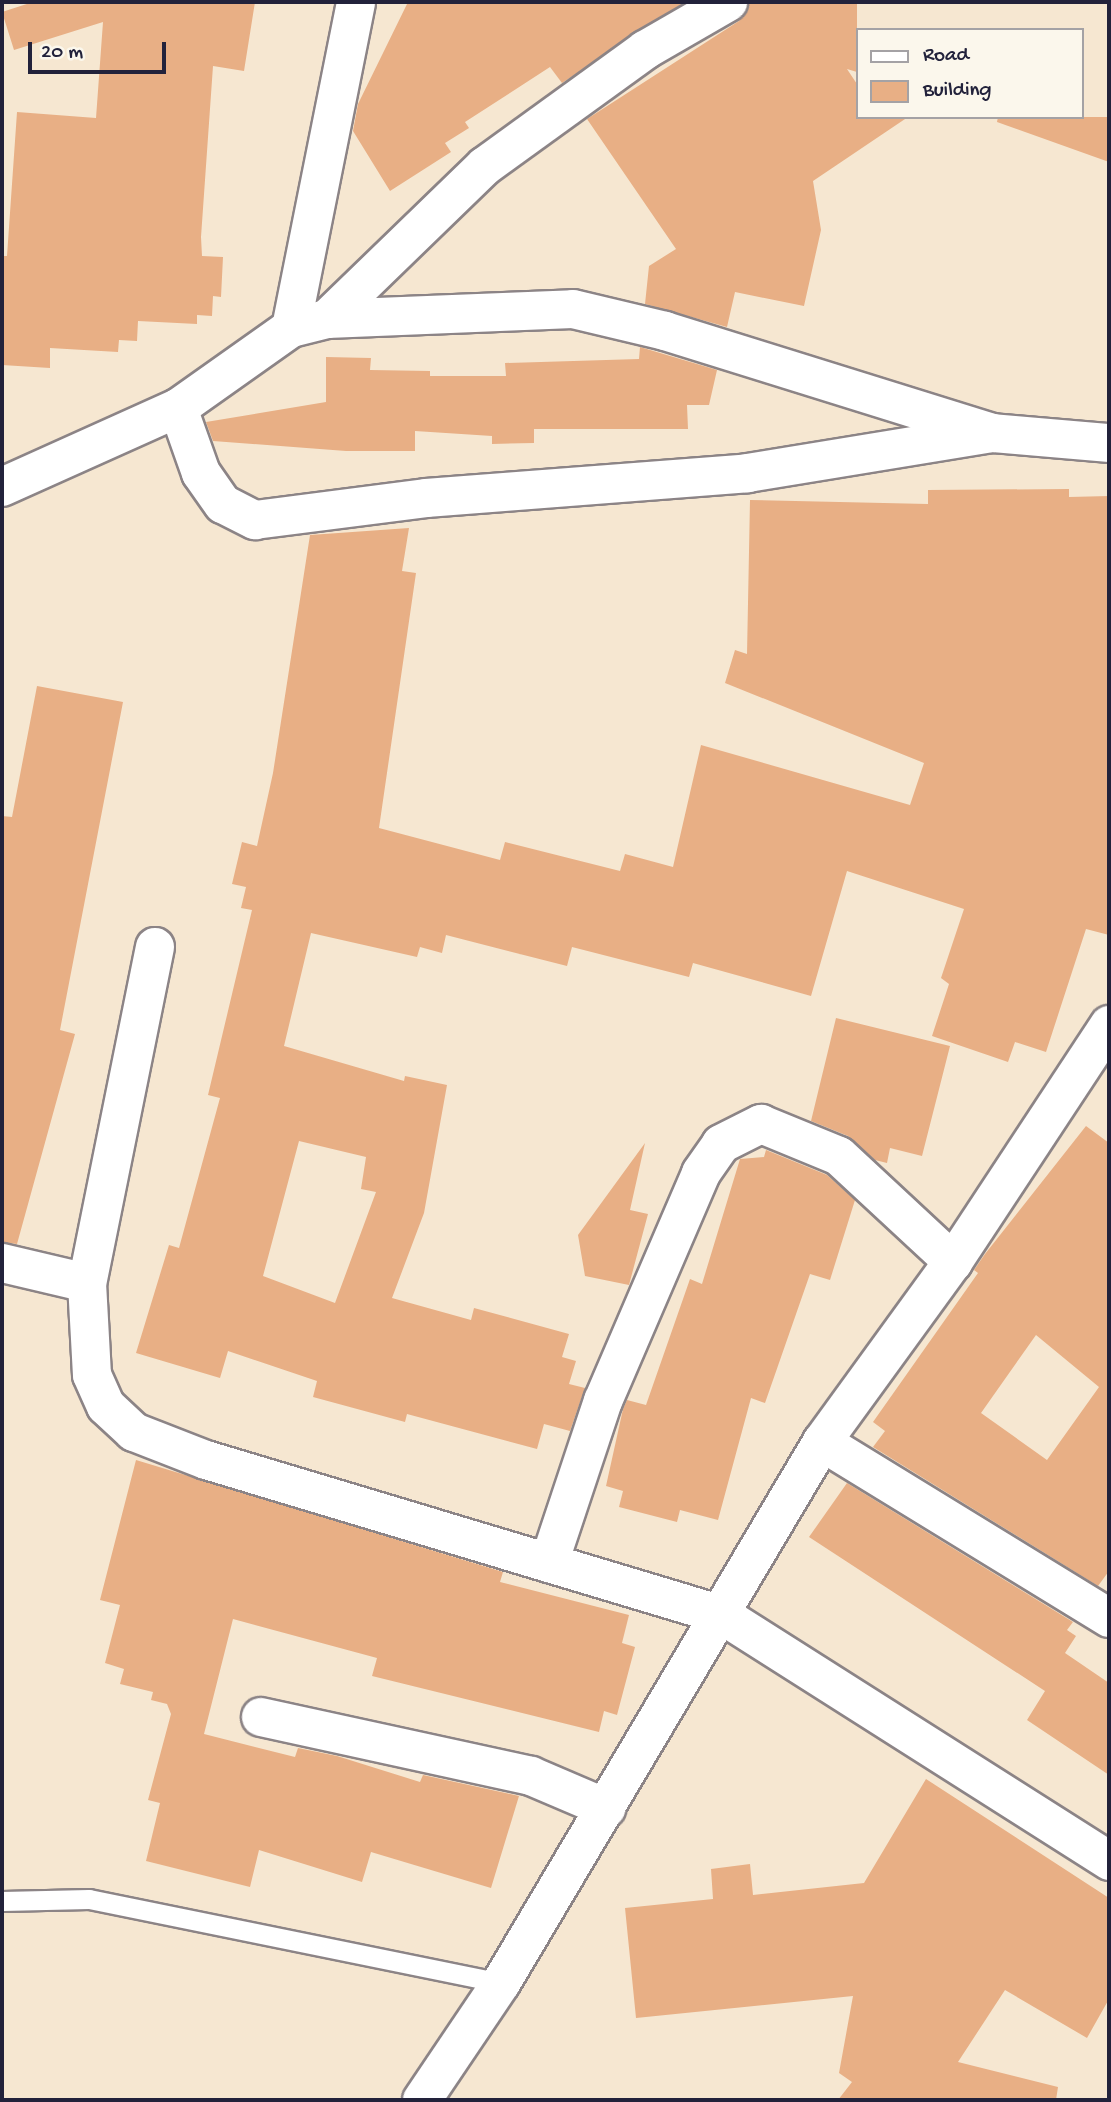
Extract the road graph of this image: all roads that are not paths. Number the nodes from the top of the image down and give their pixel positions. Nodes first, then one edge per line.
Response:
1 (356, 2) edge
2 (728, 2) edge
3 (327, 319) junction
4 (291, 328) junction
5 (178, 408) junction
6 (992, 433) junction
7 (1109, 443) edge
8 (2, 487) edge
9 (155, 947) dead end
10 (1109, 1024) edge
11 (953, 1262) junction
12 (2, 1263) edge
13 (87, 1283) junction
14 (822, 1442) junction
15 (549, 1563) junction
16 (722, 1615) junction
17 (1109, 1618) edge
18 (261, 1717) dead end
19 (606, 1808) junction
20 (1109, 1861) edge
21 (2, 1901) edge
22 (500, 1983) junction
23 (422, 2100) edge

1 - 4 street
2 - 3 street
3 - 4 street
3 - 6 street
4 - 5 street
5 - 6 street
5 - 8 street
6 - 7 street
9 - 13 street
10 - 11 street
11 - 14 street
11 - 15 street
12 - 13 street
13 - 15 street
14 - 16 street
14 - 17 street
15 - 16 street
16 - 19 street
16 - 20 street
18 - 19 street
19 - 22 street
21 - 22 lane
22 - 23 street

